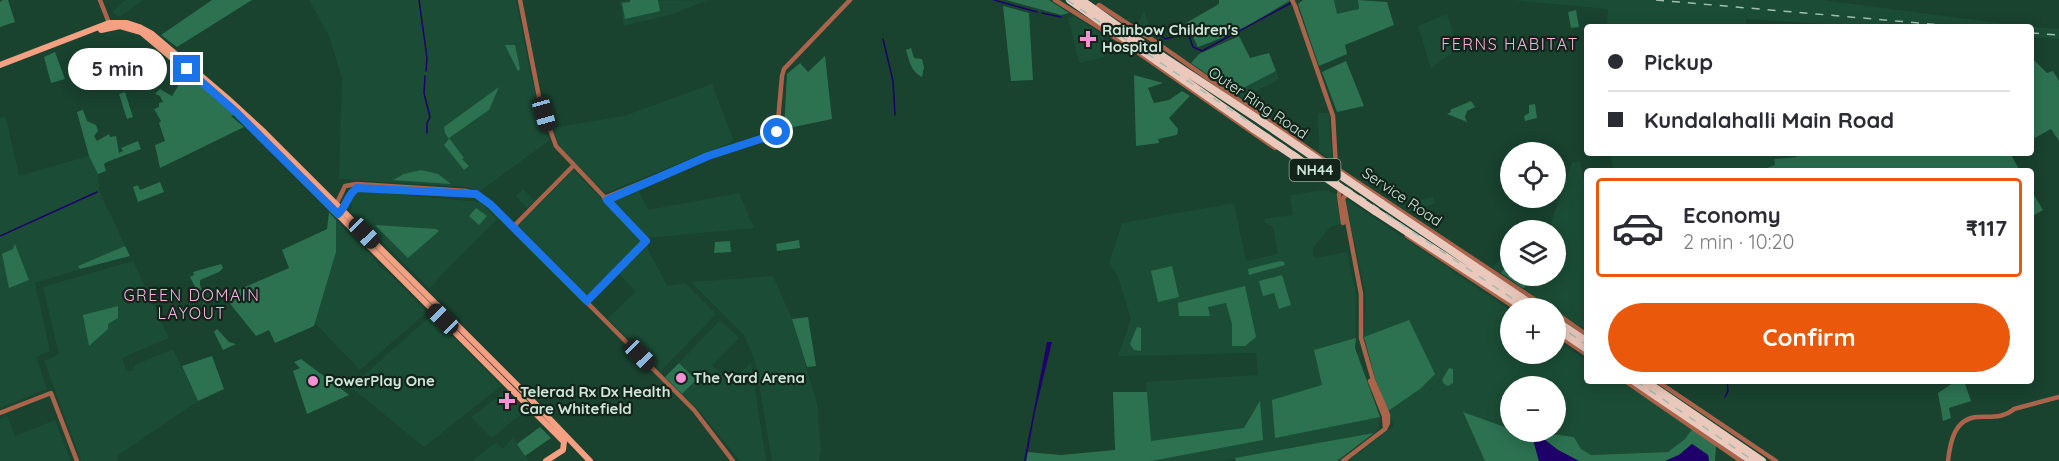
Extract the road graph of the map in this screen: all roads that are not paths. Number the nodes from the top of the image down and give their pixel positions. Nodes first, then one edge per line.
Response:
1 (100, 0) edge
2 (520, 0) edge
3 (851, 0) edge
4 (1055, 0) edge
5 (1070, 0) edge
6 (1292, 0) edge
7 (1080, 7) edge
8 (1095, 10) junction
9 (1090, 22) joint
10 (109, 23) junction
11 (1143, 43) junction
12 (1157, 43) junction
13 (0, 67) edge
14 (573, 166) junction
15 (1336, 168) junction
16 (1362, 184) junction
17 (1340, 190) junction
18 (1346, 194) junction
19 (606, 199) junction
20 (1352, 199) junction
21 (337, 209) junction
22 (513, 227) junction
23 (1500, 298) edge
24 (1509, 298) edge
25 (1522, 298) edge
26 (1533, 298) edge
27 (587, 301) junction
28 (1566, 321) edge
29 (1566, 326) edge
30 (1359, 332) junction
31 (1582, 334) edge
32 (1566, 336) edge
33 (1566, 340) edge
34 (1584, 350) edge
35 (1584, 351) edge
36 (494, 366) junction
37 (1630, 384) edge
38 (1638, 384) edge
39 (1650, 384) edge
40 (1660, 384) edge
41 (2059, 397) edge
42 (0, 413) edge
43 (1677, 413) junction
44 (1712, 422) junction
45 (575, 444) junction
46 (588, 460) edge
47 (77, 461) edge
48 (546, 461) edge
49 (553, 461) edge
50 (732, 461) edge
51 (1343, 461) edge
52 (1741, 461) edge
53 (1752, 461) edge
54 (1762, 461) edge
55 (1776, 461) edge
56 (1948, 461) edge

1 - 10 street
2 - 14 street
3 - 19 street
4 - 7 street
5 - 7 highway, Outer Ring Road / NH44
6 - 15 street
7 - 8 highway, Outer Ring Road / NH44
7 - 9 highway
7 - 24 highway, Outer Ring Road / NH44, bridge
8 - 11 highway, Outer Ring Road / NH44
8 - 12 street, Service Road
9 - 17 street, Service Road
10 - 13 main road
10 - 21 main road
11 - 12 highway
11 - 25 highway, Outer Ring Road / NH44, bridge
12 - 15 street, Service Road
13 - 21 main road
14 - 19 street
14 - 22 street
15 - 16 street, Service Road
16 - 20 street
16 - 26 street, Service Road
17 - 18 street, Service Road
17 - 30 street
18 - 20 street, Service Road
18 - 30 street
19 - 27 street
20 - 23 street, Service Road
21 - 22 street
21 - 36 main road
22 - 27 street
27 - 50 street
28 - 31 street
29 - 31 highway
30 - 51 street
32 - 34 highway
33 - 35 street
36 - 45 main road
36 - 48 main road
37 - 43 street
38 - 43 highway
39 - 44 highway
40 - 44 street
41 - 56 street
42 - 47 street
43 - 52 street
43 - 53 highway
44 - 54 highway
44 - 55 street
45 - 46 main road
45 - 49 main road

